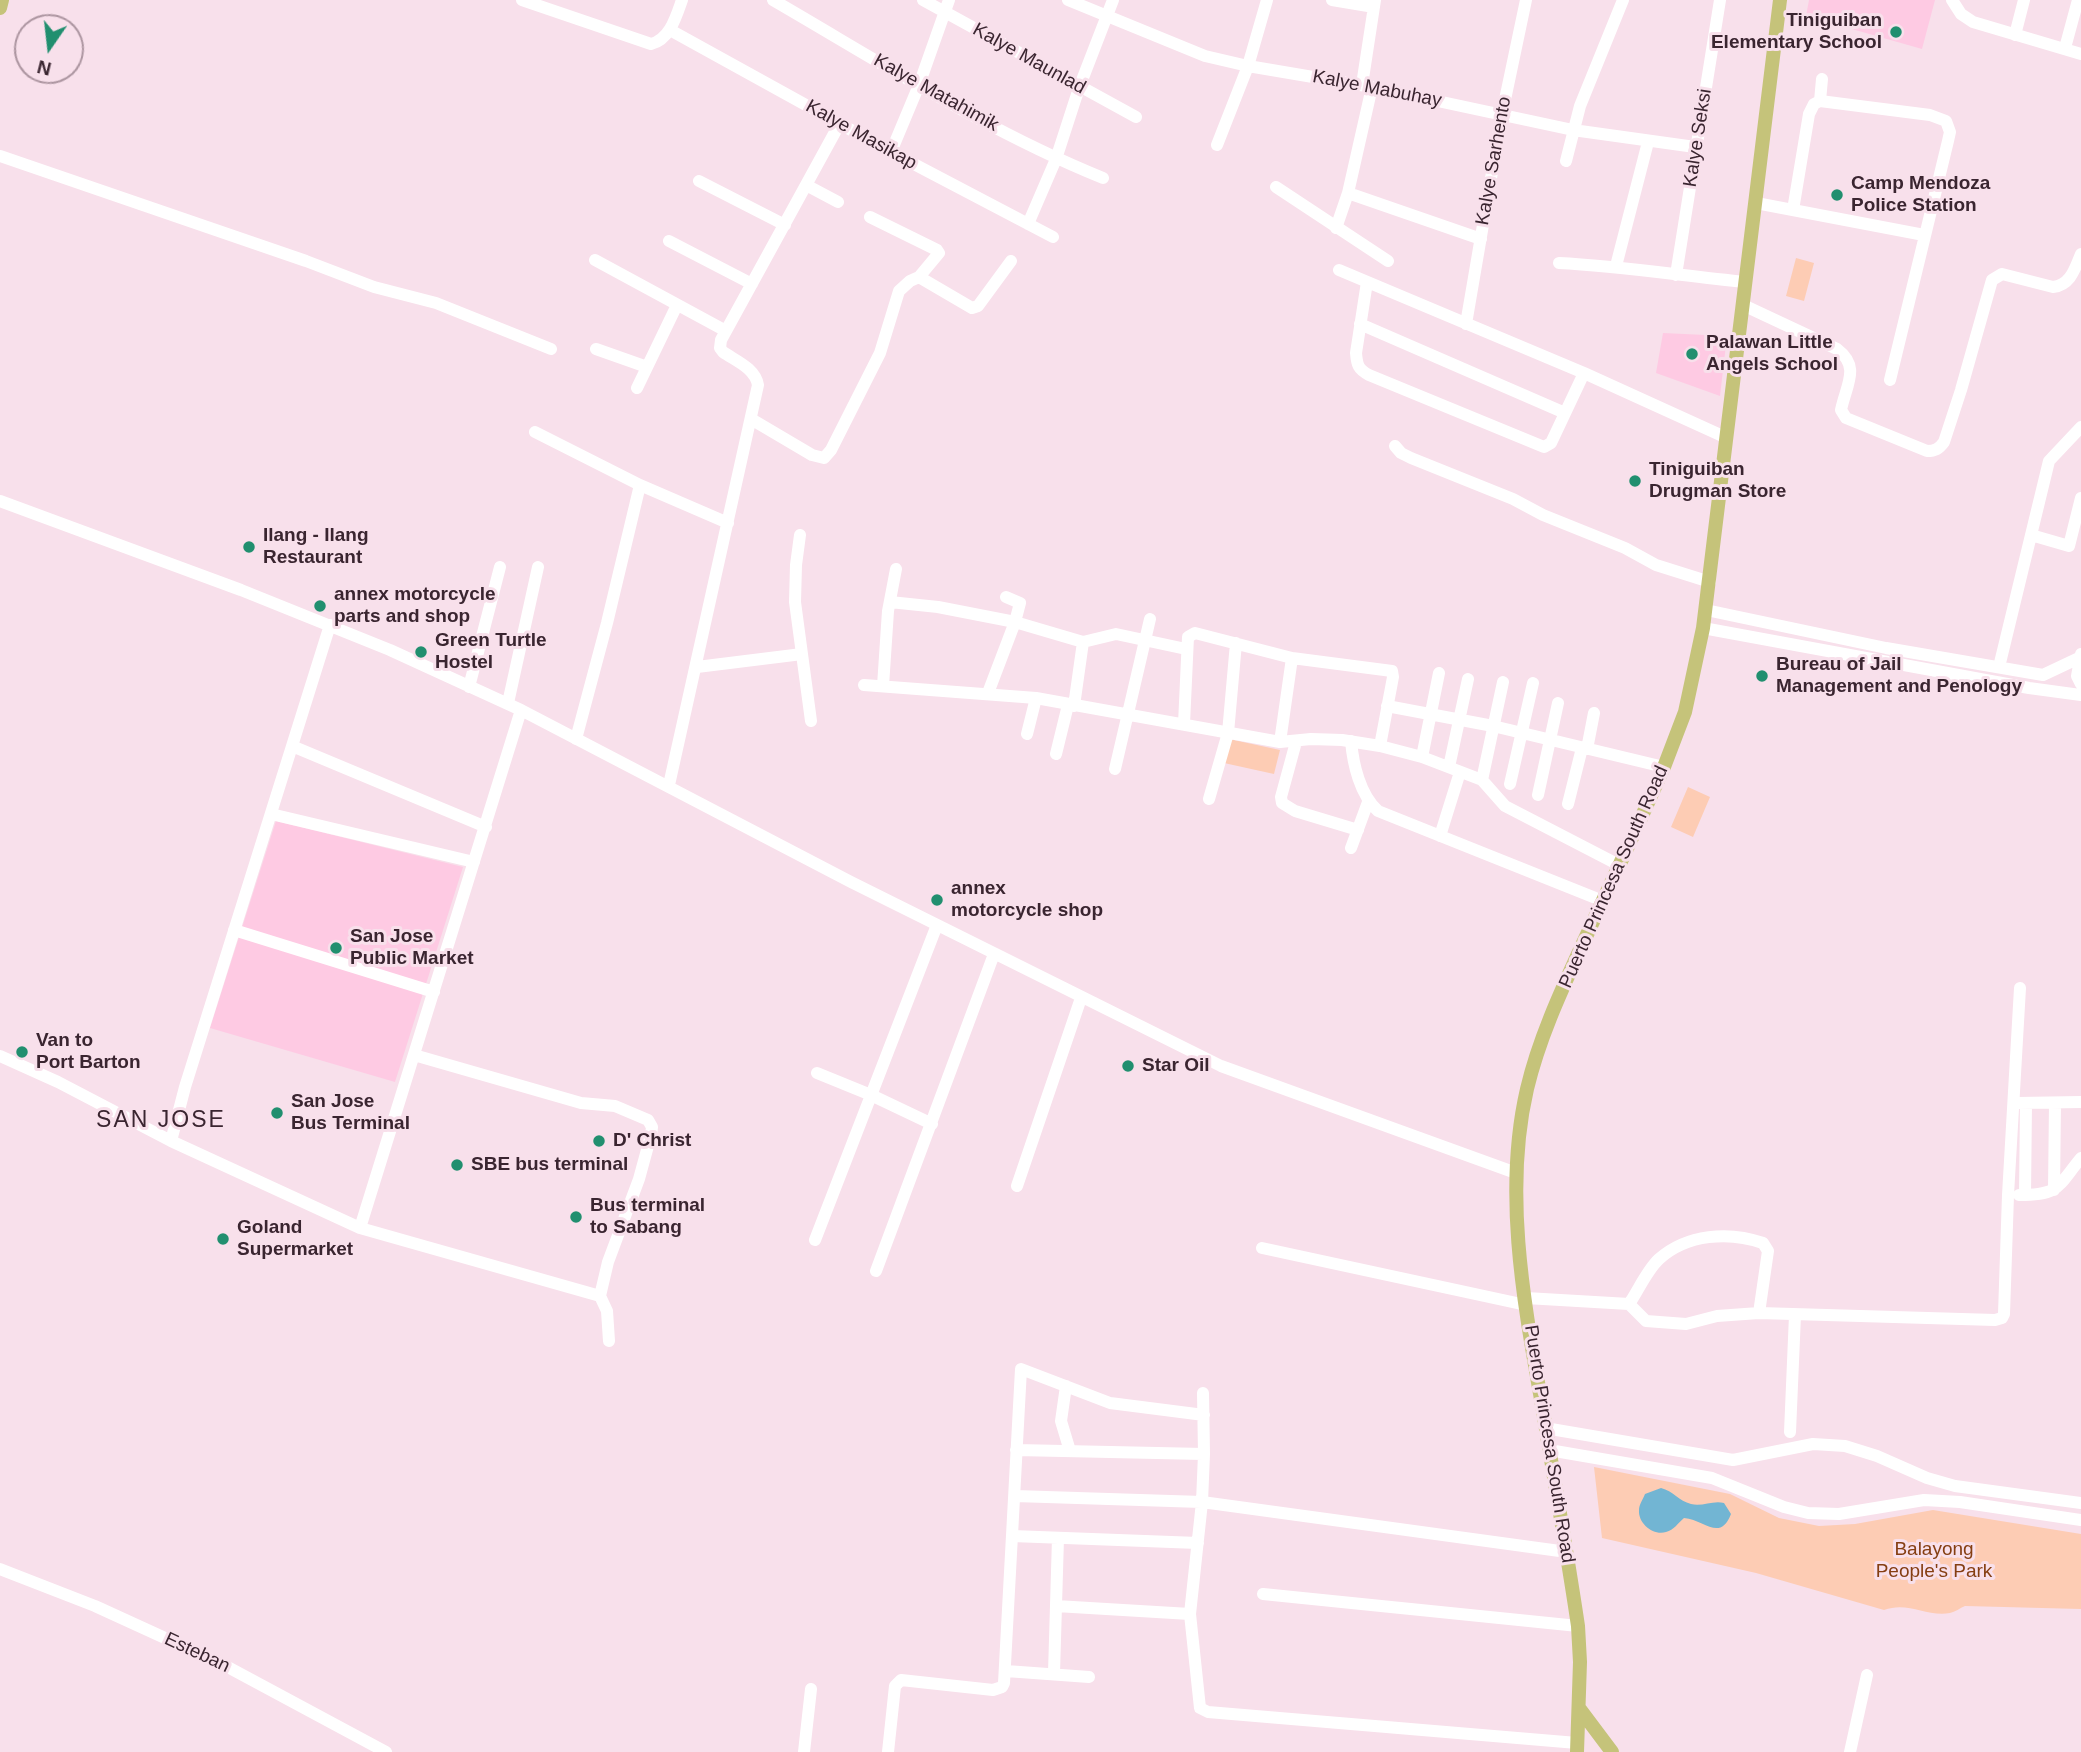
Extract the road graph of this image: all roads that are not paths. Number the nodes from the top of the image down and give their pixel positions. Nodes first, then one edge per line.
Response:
1 (2, 0) edge
2 (522, 0) edge
3 (682, 0) edge
4 (773, 0) edge
5 (923, 0) edge
6 (1068, 0) edge
7 (1113, 0) edge
8 (1267, 0) edge
9 (1332, 0) edge
10 (1623, 0) edge
11 (1720, 0) edge
12 (1780, 0) edge
13 (1952, 0) edge
14 (2024, 0) edge
15 (2078, 0) edge
16 (1522, 1) edge
17 (1375, 4) edge
18 (947, 6) edge
19 (0, 8) edge
20 (1106, 16) junction
21 (670, 30) junction
22 (2015, 35) junction
23 (2065, 48) junction
24 (2081, 54) edge
25 (1248, 66) junction
26 (1822, 79) dead end
27 (919, 85) junction
28 (1367, 86) junction
29 (1079, 88) junction
30 (1820, 101) junction
31 (1502, 114) junction
32 (1136, 117) dead end
33 (840, 122) junction
34 (1573, 130) junction
35 (1648, 142) junction
36 (1217, 145) dead end
37 (1695, 148) junction
38 (891, 152) junction
39 (0, 156) edge
40 (1056, 159) junction
41 (1566, 161) dead end
42 (1103, 178) dead end
43 (699, 181) dead end
44 (806, 185) junction
45 (1276, 187) dead end
46 (1348, 193) junction
47 (838, 202) dead end
48 (1756, 203) junction
49 (1793, 210) junction
50 (870, 217) dead end
51 (1028, 224) junction
52 (785, 225) junction
53 (1336, 228) junction
54 (1924, 235) junction
55 (1053, 237) dead end
56 (1481, 239) junction
57 (669, 241) dead end
58 (2081, 254) edge
59 (595, 260) dead end
60 (1011, 261) dead end
61 (1388, 261) dead end
62 (1559, 263) dead end
63 (1616, 266) junction
64 (1339, 270) dead end
65 (1676, 275) junction
66 (919, 277) junction
67 (1367, 282) junction
68 (1746, 282) junction
69 (752, 284) junction
70 (677, 305) junction
71 (1743, 306) junction
72 (1360, 324) junction
73 (1466, 324) junction
74 (726, 331) junction
75 (551, 349) dead end
76 (596, 349) dead end
77 (647, 368) junction
78 (1584, 373) junction
79 (1890, 380) dead end
80 (637, 388) dead end
81 (1565, 413) junction
82 (751, 419) junction
83 (2081, 427) edge
84 (535, 432) dead end
85 (1727, 438) junction
86 (1395, 446) dead end
87 (639, 485) junction
88 (2081, 498) edge
89 (0, 501) edge
90 (728, 523) junction
91 (800, 535) dead end
92 (2031, 536) junction
93 (500, 567) dead end
94 (538, 567) dead end
95 (897, 569) dead end
96 (1710, 582) junction
97 (1006, 597) dead end
98 (890, 602) junction
99 (1706, 610) junction
100 (1150, 620) dead end
101 (1015, 622) junction
102 (330, 625) junction
103 (1703, 628) junction
104 (1146, 641) junction
105 (1083, 642) junction
106 (1236, 643) junction
107 (1186, 649) junction
108 (802, 654) junction
109 (2080, 656) edge
110 (1292, 658) junction
111 (697, 667) junction
112 (1999, 667) junction
113 (1439, 673) dead end
114 (1468, 679) dead end
115 (1503, 682) dead end
116 (1532, 683) dead end
117 (2081, 684) edge
118 (864, 685) dead end
119 (883, 685) junction
120 (469, 687) junction
121 (988, 693) junction
122 (2081, 695) edge
123 (1036, 698) junction
124 (508, 703) junction
125 (1558, 703) dead end
126 (1071, 705) junction
127 (1387, 706) junction
128 (521, 710) junction
129 (1594, 713) dead end
130 (1128, 714) junction
131 (1431, 714) junction
132 (1460, 719) junction
133 (811, 721) dead end
134 (1184, 724) junction
135 (1493, 726) junction
136 (1227, 733) junction
137 (1522, 733) junction
138 (1027, 734) dead end
139 (576, 738) junction
140 (1350, 741) junction
141 (1551, 741) junction
142 (1296, 742) junction
143 (1280, 743) junction
144 (292, 746) junction
145 (1380, 746) junction
146 (1584, 748) junction
147 (1056, 754) dead end
148 (1422, 757) junction
149 (1664, 767) junction
150 (1115, 769) dead end
151 (1455, 769) junction
152 (1482, 780) junction
153 (1510, 784) dead end
154 (669, 785) junction
155 (1538, 795) dead end
156 (1209, 799) dead end
157 (1368, 802) junction
158 (1568, 804) dead end
159 (271, 814) junction
160 (486, 827) junction
161 (1357, 830) junction
162 (1440, 836) junction
163 (1352, 848) dead end
164 (474, 862) junction
165 (1619, 865) junction
166 (1603, 901) junction
167 (937, 925) junction
168 (234, 930) junction
169 (994, 954) junction
170 (2020, 988) dead end
171 (434, 992) junction
172 (1082, 998) junction
173 (414, 1055) junction
174 (0, 1056) edge
175 (817, 1073) dead end
176 (871, 1095) junction
177 (2055, 1102) junction
178 (2081, 1102) edge
179 (2020, 1103) junction
180 (932, 1124) junction
181 (171, 1141) junction
182 (2081, 1158) edge
183 (1516, 1173) junction
184 (1017, 1185) dead end
185 (2054, 1190) junction
186 (2008, 1195) junction
187 (2025, 1195) junction
188 (360, 1228) junction
189 (815, 1240) dead end
190 (1262, 1248) dead end
191 (876, 1271) dead end
192 (600, 1296) junction
193 (1526, 1301) junction
194 (1629, 1304) junction
195 (1759, 1313) junction
196 (1795, 1315) junction
197 (609, 1341) dead end
198 (1066, 1386) junction
199 (1203, 1393) dead end
200 (1204, 1415) junction
201 (1545, 1428) junction
202 (1790, 1432) dead end
203 (1016, 1450) junction
204 (1549, 1450) junction
205 (1070, 1451) junction
206 (1204, 1454) junction
207 (1745, 1459) junction
208 (1927, 1478) junction
209 (1740, 1487) junction
210 (1015, 1496) junction
211 (1924, 1500) junction
212 (1202, 1502) junction
213 (2081, 1503) edge
214 (2081, 1520) edge
215 (1012, 1536) junction
216 (1059, 1538) junction
217 (1198, 1543) junction
218 (1567, 1552) junction
219 (0, 1569) edge
220 (1263, 1594) dead end
221 (1056, 1606) junction
222 (1190, 1614) junction
223 (1578, 1626) junction
224 (1006, 1671) junction
225 (1054, 1673) junction
226 (1867, 1675) dead end
227 (1089, 1677) dead end
228 (811, 1689) dead end
229 (1578, 1708) junction
230 (1577, 1747) edge
231 (387, 1752) edge
232 (804, 1752) edge
233 (888, 1752) edge
234 (1612, 1752) edge
235 (1850, 1752) edge

1 - 19 main road
2 - 21 street
3 - 21 street
4 - 27 street, Kalye Matahimik
5 - 18 street, Kalye Maunlad
6 - 20 street, Kalye Mabuhay
7 - 20 street
8 - 25 street
9 - 17 street
10 - 34 street
11 - 37 street, Kalye Seksi
12 - 48 main road, Puerto Princesa South Road
13 - 22 street
14 - 22 street
15 - 23 street
16 - 31 street, Kalye Sarhento
17 - 28 street
18 - 27 street
18 - 29 street, Kalye Maunlad
20 - 25 street, Kalye Mabuhay
20 - 29 street
21 - 33 street, Kalye Masikap
22 - 23 street
23 - 24 street
25 - 28 street, Kalye Mabuhay
25 - 36 street
26 - 30 street
27 - 38 street
27 - 40 street, Kalye Matahimik
28 - 31 street, Kalye Mabuhay
28 - 46 street
29 - 32 street, Kalye Maunlad
29 - 40 street
30 - 49 street
30 - 54 street
31 - 34 street, Kalye Mabuhay
31 - 56 street, Kalye Sarhento
33 - 38 street, Kalye Masikap
33 - 44 street
34 - 35 street, Kalye Mabuhay
34 - 41 street
35 - 37 street, Kalye Mabuhay
35 - 63 street
37 - 65 street, Kalye Seksi
38 - 51 street, Kalye Masikap
39 - 75 street
40 - 42 street, Kalye Matahimik
40 - 51 street
43 - 52 street
44 - 47 street
44 - 52 street
45 - 53 street
46 - 53 street
46 - 56 street
48 - 49 street
48 - 68 main road, Puerto Princesa South Road
49 - 54 street
50 - 66 street
51 - 55 street, Kalye Masikap
52 - 69 street
53 - 61 street
54 - 79 street
56 - 73 street, Kalye Sarhento
57 - 69 street
58 - 71 street
59 - 70 street
60 - 66 street
62 - 63 street
63 - 65 street
64 - 67 street
65 - 68 street
66 - 82 street
67 - 72 street
67 - 73 street
68 - 71 main road, Puerto Princesa South Road
69 - 74 street
70 - 74 street
70 - 77 street
71 - 85 main road, Puerto Princesa South Road
72 - 81 street
72 - 81 street
73 - 78 street
74 - 82 street
76 - 77 street
77 - 80 street
78 - 81 street
78 - 85 street
82 - 90 street
83 - 92 street
84 - 87 street
85 - 96 main road, Puerto Princesa South Road
86 - 96 street
87 - 90 street
87 - 139 street
88 - 92 street
89 - 102 street
90 - 111 street
91 - 108 street
92 - 112 street
93 - 120 street
94 - 124 street
95 - 98 street
96 - 99 main road, Puerto Princesa South Road
97 - 101 street
98 - 101 street
98 - 119 street
99 - 103 main road, Puerto Princesa South Road
99 - 112 street
100 - 104 street
101 - 105 street
101 - 121 street
102 - 120 street
102 - 144 street
103 - 122 street
103 - 149 main road, Puerto Princesa South Road
104 - 105 street
104 - 107 street
104 - 130 street
105 - 126 street
106 - 107 street
106 - 110 street
106 - 136 street
107 - 134 street
108 - 111 street
108 - 133 street
109 - 112 street
109 - 117 street
110 - 127 street
110 - 143 street
111 - 154 street
113 - 131 street
114 - 132 street
115 - 135 street
116 - 137 street
118 - 119 street
119 - 121 street
120 - 124 street
121 - 123 street
123 - 126 street
123 - 138 street
124 - 128 street
125 - 141 street
126 - 130 street
126 - 147 street
127 - 131 street
127 - 145 street
128 - 139 street
128 - 160 street
129 - 146 street
130 - 134 street
130 - 150 street
131 - 132 street
131 - 148 street
132 - 135 street
132 - 151 street
134 - 136 street
135 - 137 street
135 - 152 street
136 - 143 street
136 - 156 street
137 - 141 street
137 - 153 street
139 - 154 street
140 - 142 street
140 - 145 street
140 - 157 street
141 - 146 street
141 - 155 street
142 - 143 street
142 - 161 street
144 - 159 street
144 - 160 street
145 - 148 street
146 - 149 street
146 - 158 street
148 - 151 street
149 - 165 main road, Puerto Princesa South Road
151 - 152 street
151 - 162 street
152 - 165 street
154 - 167 street
157 - 161 street
157 - 162 street
159 - 164 street
159 - 168 street
160 - 164 street
161 - 163 street
162 - 166 street
164 - 171 street
165 - 166 main road, Puerto Princesa South Road
166 - 183 main road, Puerto Princesa South Road
167 - 169 street
167 - 176 street
168 - 171 street
168 - 181 street
169 - 172 street
169 - 180 street
170 - 179 street
171 - 173 street
172 - 183 street
172 - 184 street
173 - 188 street
173 - 192 street
174 - 181 street
175 - 176 street
176 - 180 street
176 - 189 street
177 - 178 street
177 - 179 street
177 - 185 street
179 - 186 street
179 - 187 street
180 - 191 street
181 - 188 street
182 - 185 street
183 - 193 main road, Puerto Princesa South Road
185 - 187 street
186 - 187 street
186 - 196 street
188 - 192 street
190 - 193 street
192 - 197 street
193 - 194 street
193 - 201 main road, Puerto Princesa South Road
194 - 195 street
194 - 195 street
195 - 196 street
196 - 202 street
198 - 200 street
198 - 203 street
198 - 205 street
199 - 200 street
200 - 206 street
201 - 204 main road, Puerto Princesa South Road
201 - 207 street
203 - 205 street
203 - 210 street
204 - 209 street
204 - 218 main road, Puerto Princesa South Road
205 - 206 street
206 - 212 street
207 - 208 street
207 - 209 street
208 - 211 street
208 - 213 street
209 - 211 street
210 - 212 street
210 - 215 street
211 - 214 street
212 - 217 street
212 - 218 street
215 - 216 street
215 - 224 street
216 - 217 street
216 - 221 street
217 - 222 street
218 - 223 main road, Puerto Princesa South Road
219 - 231 street, Esteban
220 - 223 street
221 - 222 street
221 - 225 street
222 - 230 street
223 - 229 main road, Puerto Princesa South Road
224 - 225 street
224 - 233 street
225 - 227 street
226 - 235 street
228 - 232 street
229 - 230 main road, Puerto Princesa South Road
229 - 234 main road

